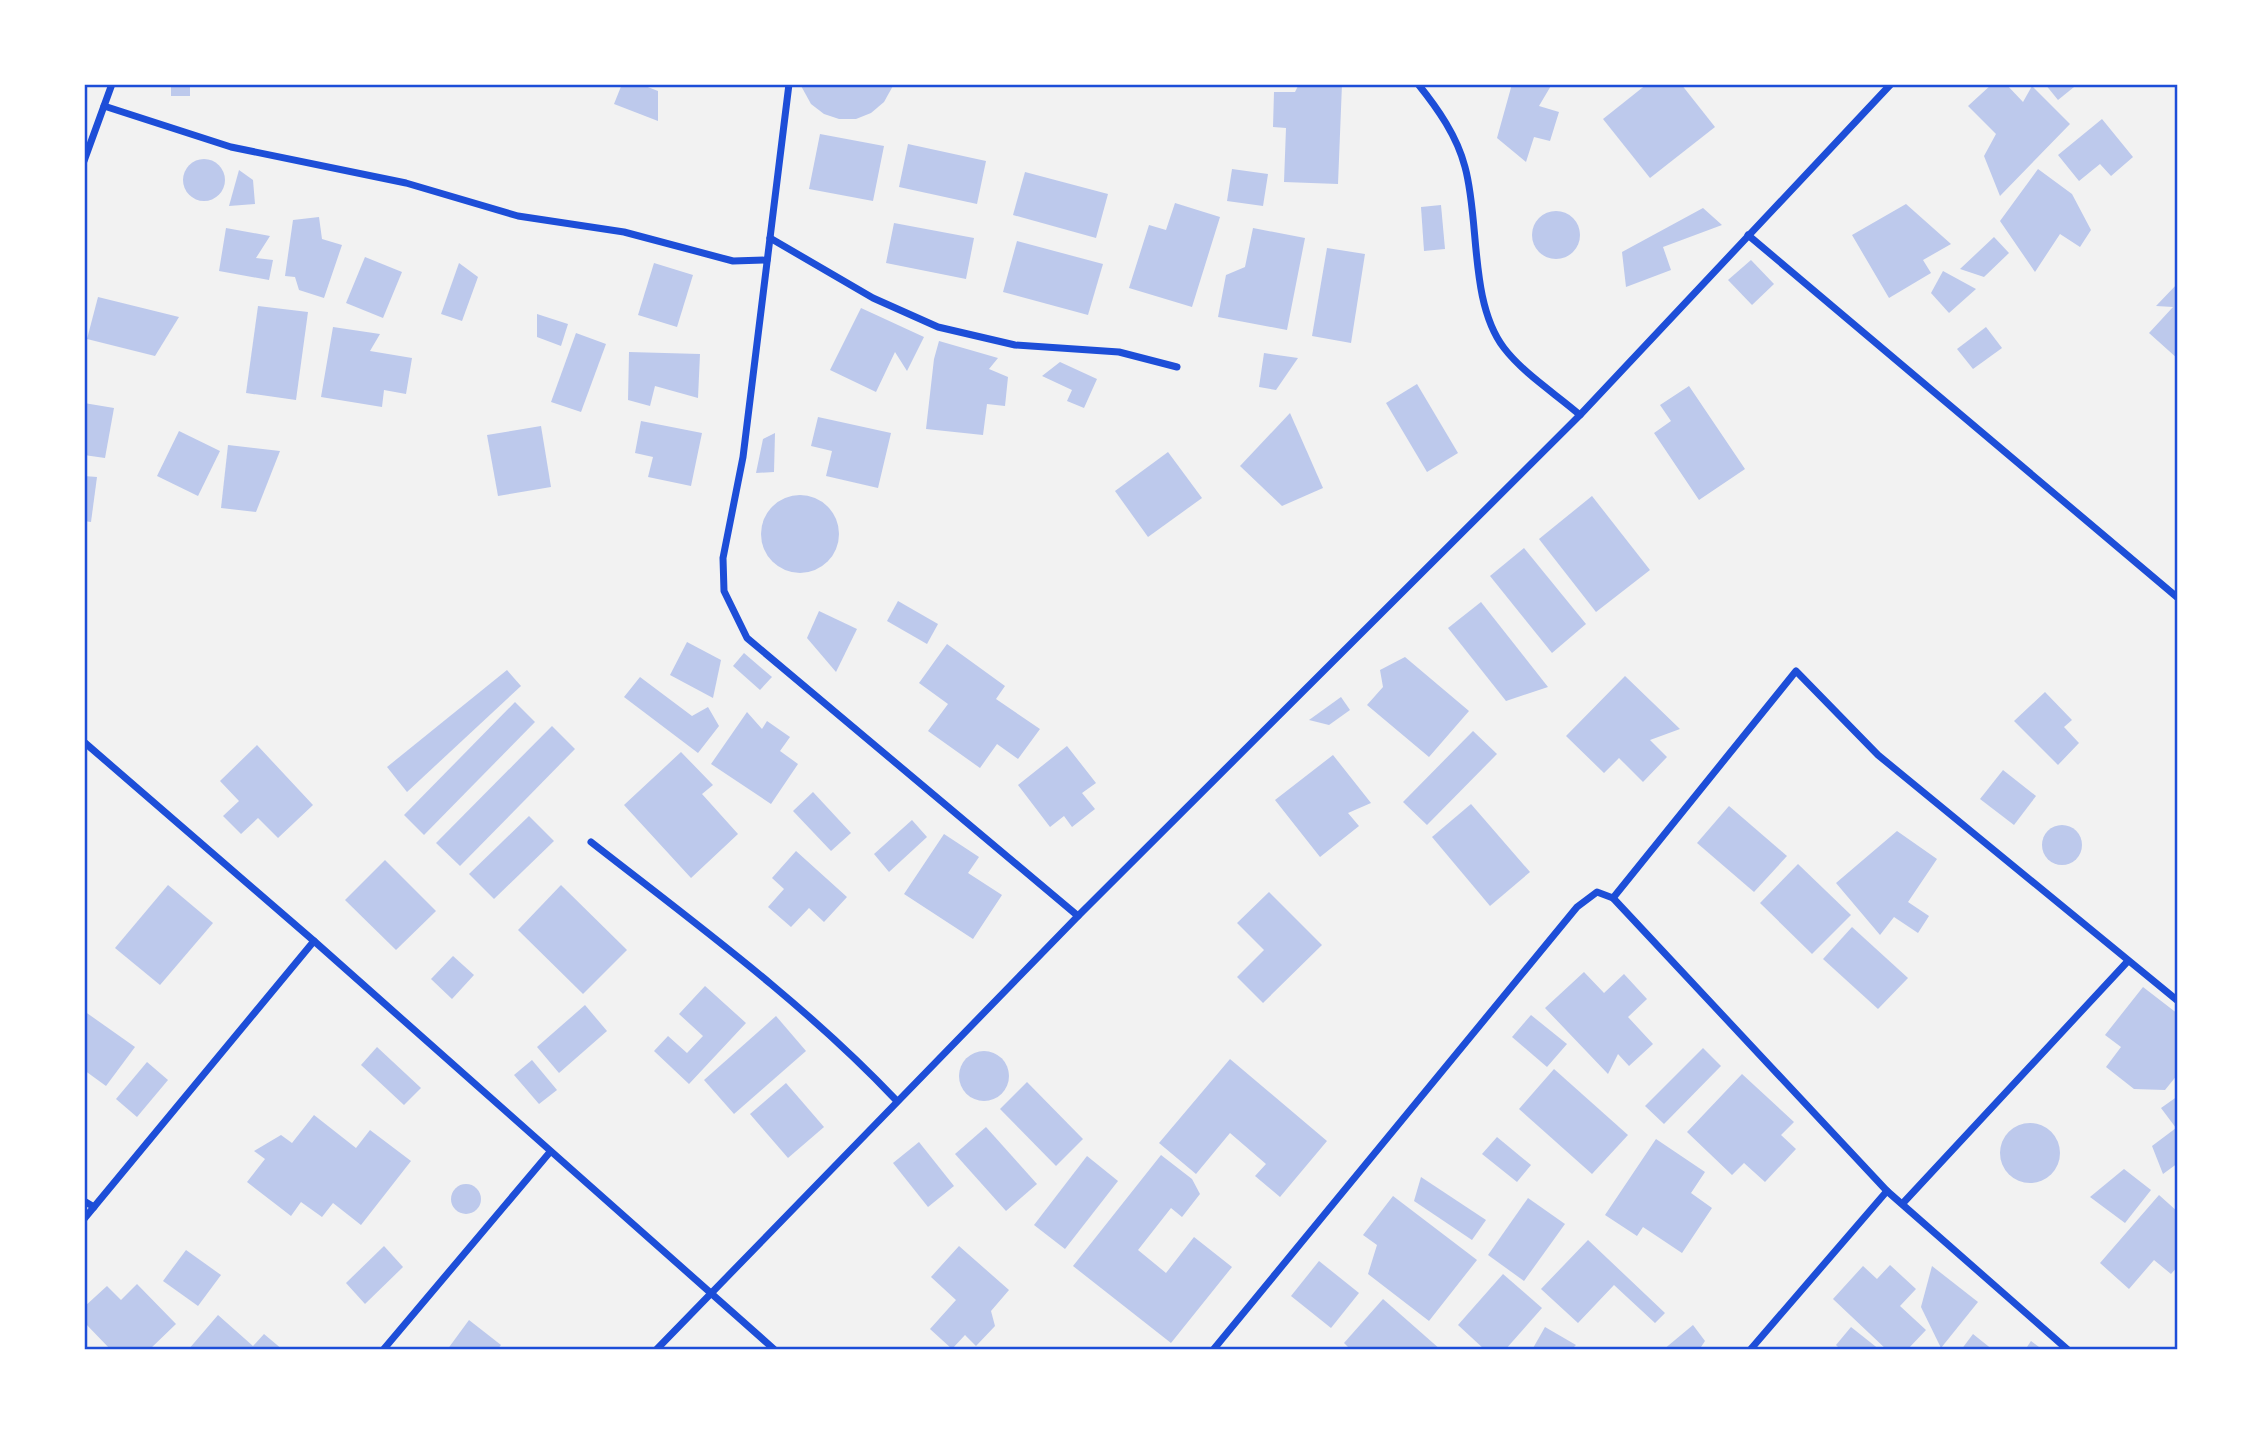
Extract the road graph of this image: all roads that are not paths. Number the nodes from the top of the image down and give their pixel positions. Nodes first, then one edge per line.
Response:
1 (113, 84) edge
2 (789, 84) edge
3 (1418, 84) edge
4 (1888, 85) edge
5 (104, 106) junction
6 (87, 145) edge
7 (84, 160) edge
8 (1748, 234) junction
9 (770, 238) junction
10 (767, 260) junction
11 (1177, 367) dead end
12 (1580, 415) junction
13 (2178, 598) edge
14 (84, 742) edge
15 (591, 842) dead end
16 (1613, 898) junction
17 (1078, 916) junction
18 (314, 941) junction
19 (2128, 961) junction
20 (2178, 1001) edge
21 (896, 1100) junction
22 (550, 1152) junction
23 (1887, 1191) junction
24 (84, 1201) edge
25 (1904, 1202) junction
26 (94, 1207) junction
27 (84, 1219) edge
28 (712, 1295) junction
29 (383, 1350) edge
30 (656, 1350) edge
31 (775, 1350) edge
32 (1213, 1350) edge
33 (1750, 1350) edge
34 (2068, 1350) edge

1 - 5 street
2 - 9 street
3 - 12 street
4 - 8 street
5 - 6 street
5 - 10 street
6 - 7 street
8 - 12 street
8 - 13 street
9 - 10 street
9 - 11 street
10 - 17 street
12 - 17 street
14 - 18 street
15 - 21 street
16 - 19 street
16 - 23 street
16 - 32 street
17 - 21 street
18 - 22 street
18 - 26 street
19 - 20 street
19 - 25 street
21 - 28 street
22 - 28 street
22 - 29 street
23 - 25 street
23 - 33 street
24 - 26 street
25 - 34 street
26 - 27 street
28 - 30 street
28 - 31 street

